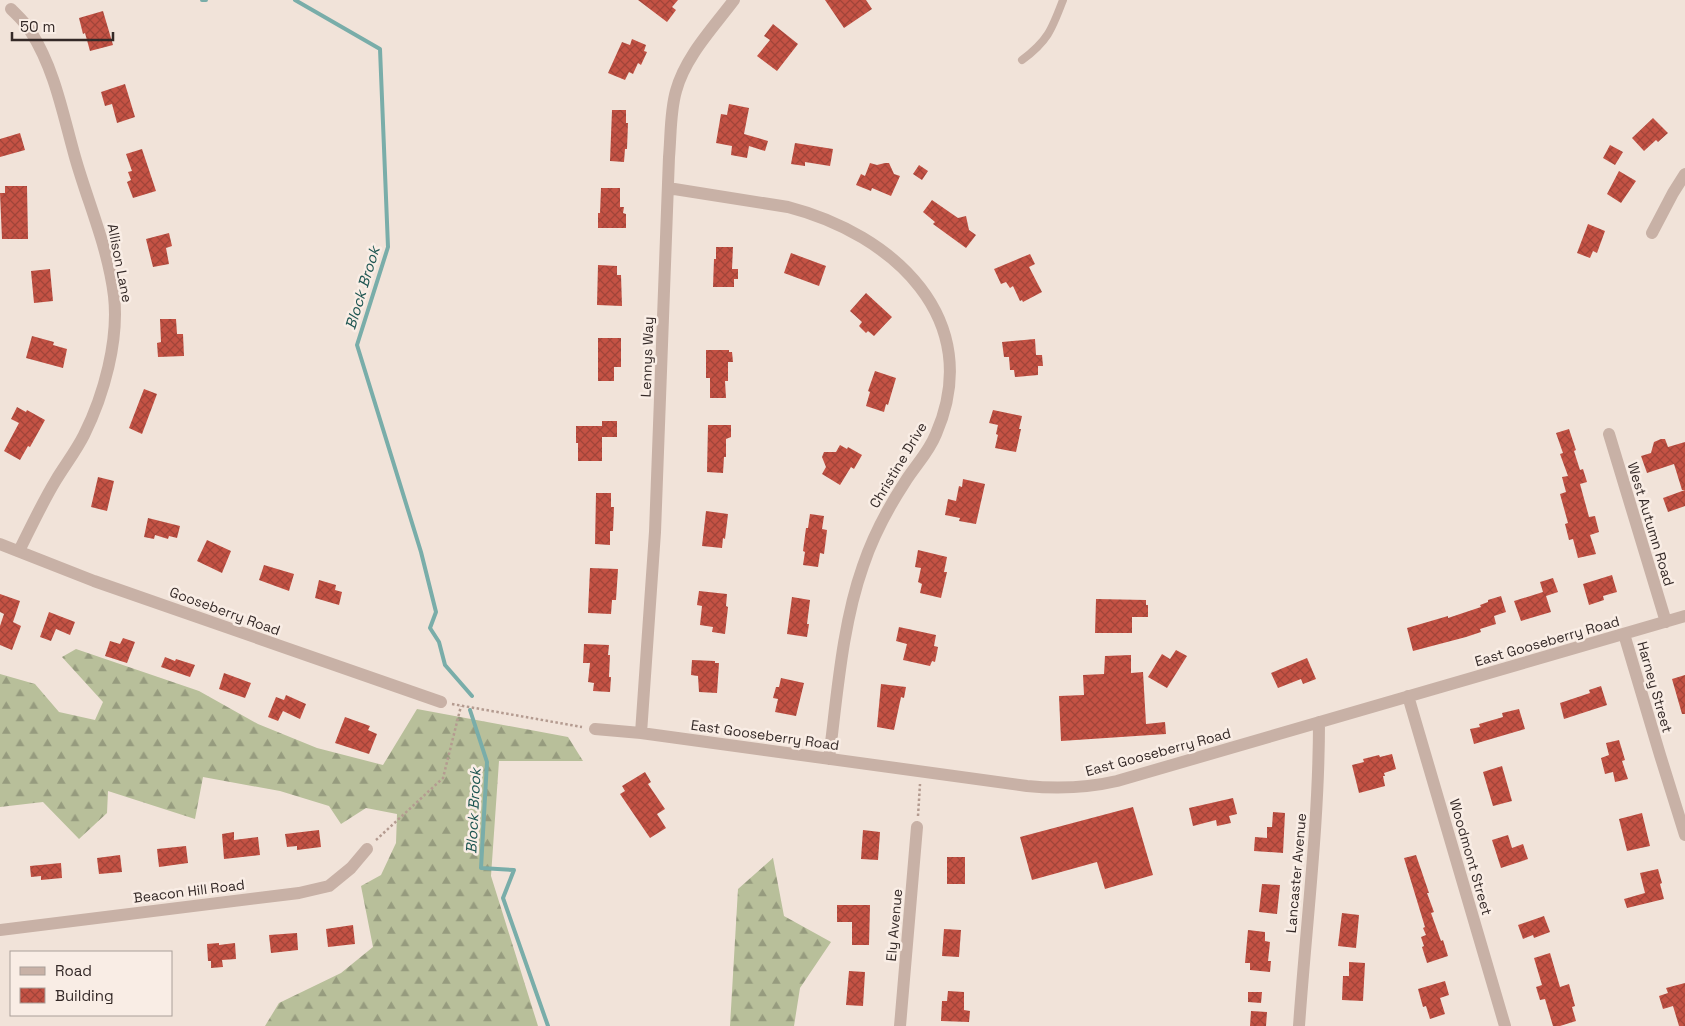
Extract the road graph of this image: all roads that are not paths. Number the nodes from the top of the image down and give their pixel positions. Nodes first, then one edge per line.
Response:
1 (734, 0) edge
2 (1063, 0) edge
3 (12, 9) dead end
4 (1022, 60) dead end
5 (1685, 174) edge
6 (668, 188) junction
7 (1652, 233) dead end
8 (1609, 434) dead end
9 (0, 544) edge
10 (19, 551) junction
11 (1685, 616) edge
12 (1666, 622) junction
13 (1624, 634) junction
14 (1408, 696) junction
15 (441, 702) road end
16 (1319, 722) junction
17 (595, 729) road end
18 (641, 733) junction
19 (829, 759) junction
20 (917, 827) road end
21 (1685, 835) edge
22 (367, 849) road end
23 (0, 930) edge
24 (900, 1026) edge
25 (1299, 1026) edge
26 (1505, 1026) edge

1 - 6 street, Lennys Way
2 - 4 lane
3 - 10 street, Allison Lane
5 - 7 street
6 - 18 street, Lennys Way
6 - 19 street, Christine Drive
8 - 12 street, West Autumn Road
9 - 10 street, Gooseberry Road
10 - 15 street, Gooseberry Road
11 - 12 street, East Gooseberry Road
12 - 13 street, East Gooseberry Road
13 - 14 street, East Gooseberry Road
13 - 21 street, Harney Street
14 - 16 street, East Gooseberry Road
14 - 26 street, Woodmont Street
16 - 19 street, East Gooseberry Road
16 - 25 street, Lancaster Avenue
17 - 18 street, East Gooseberry Road
18 - 19 street, East Gooseberry Road
20 - 24 street, Ely Avenue
22 - 23 street, Beacon Hill Road

